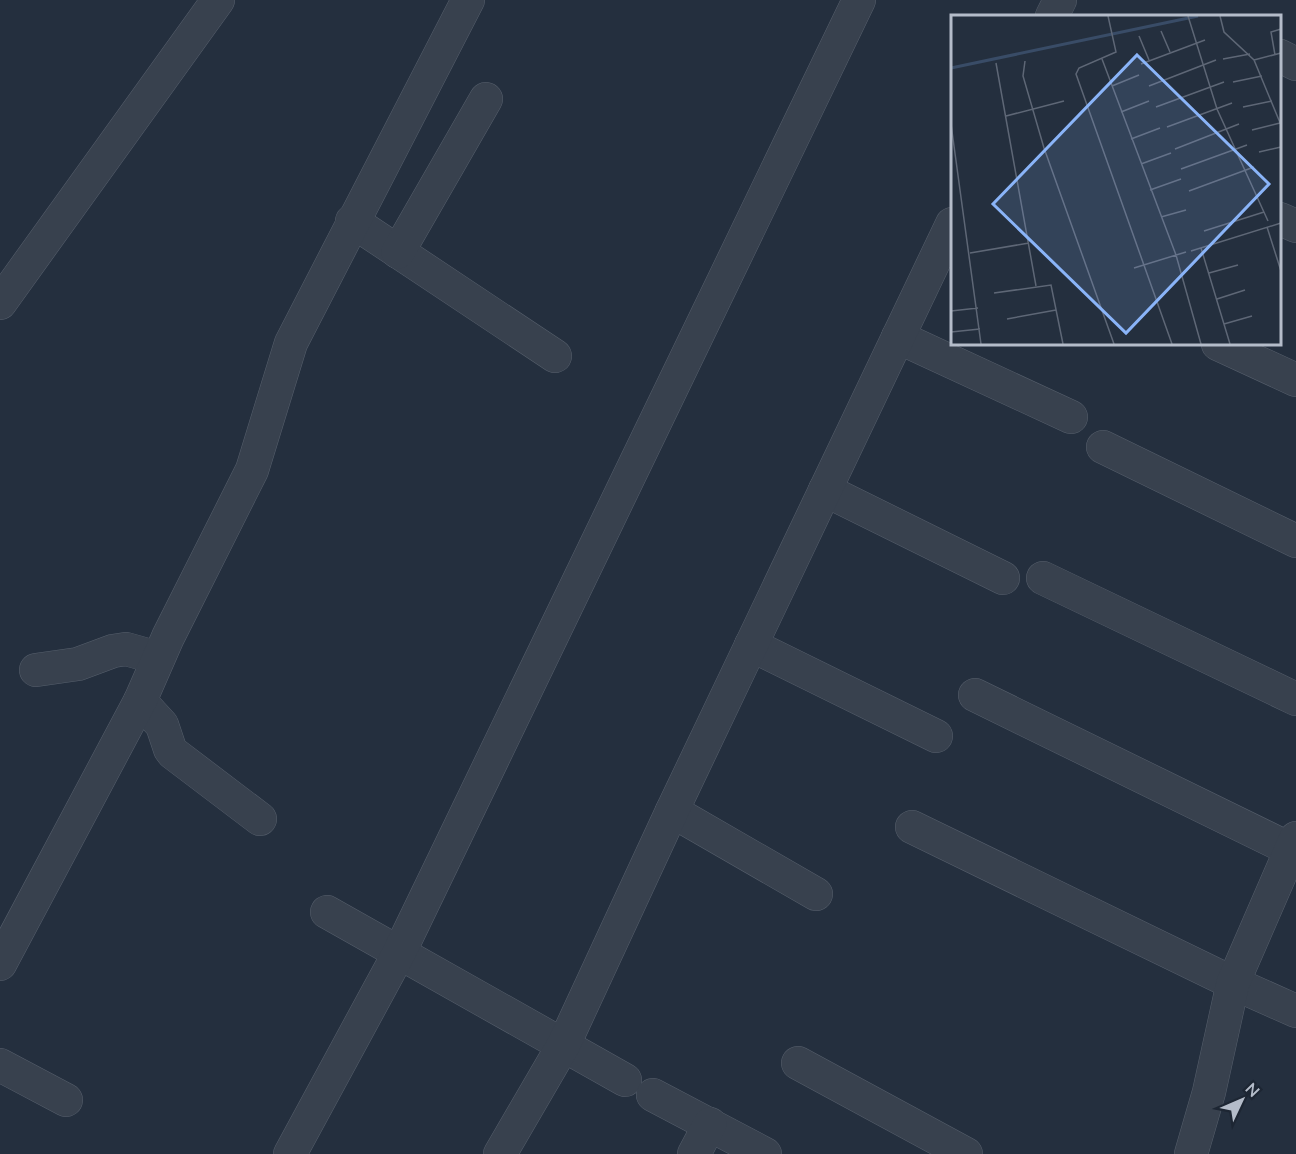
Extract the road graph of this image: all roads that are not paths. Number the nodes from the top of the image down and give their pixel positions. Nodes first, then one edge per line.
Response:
1 (218, 0) edge
2 (468, 0) edge
3 (859, 0) edge
4 (1060, 0) edge
5 (1052, 15) edge
6 (1281, 56) edge
7 (1296, 64) edge
8 (486, 99) dead end
9 (1281, 219) edge
10 (352, 221) junction
11 (951, 226) edge
12 (1296, 226) edge
13 (398, 252) junction
14 (0, 303) edge
15 (898, 337) junction
16 (1220, 345) edge
17 (555, 356) dead end
18 (1296, 380) edge
19 (1071, 417) dead end
20 (1103, 447) dead end
21 (825, 490) junction
22 (1296, 541) edge
23 (1003, 578) dead end
24 (1043, 578) dead end
25 (751, 645) junction
26 (158, 658) junction
27 (36, 670) dead end
28 (975, 695) dead end
29 (1296, 699) edge
30 (140, 701) junction
31 (936, 736) dead end
32 (672, 811) junction
33 (260, 819) dead end
34 (912, 827) dead end
35 (1294, 847) edge
36 (816, 894) dead end
37 (327, 912) dead end
38 (399, 953) junction
39 (0, 964) edge
40 (1233, 983) junction
41 (1296, 1011) edge
42 (564, 1044) junction
43 (798, 1063) dead end
44 (0, 1065) edge
45 (625, 1080) dead end
46 (653, 1095) dead end
47 (66, 1100) dead end
48 (710, 1124) junction
49 (290, 1154) edge
50 (500, 1154) edge
51 (694, 1154) edge
52 (765, 1154) edge
53 (966, 1154) edge
54 (1191, 1154) edge

1 - 14 street
2 - 10 street
3 - 38 street
4 - 5 street
6 - 7 street
8 - 13 street
9 - 12 street
10 - 13 street
10 - 26 street
11 - 15 street
13 - 17 street
15 - 19 street
15 - 21 street
16 - 18 street
20 - 22 street
21 - 23 street
21 - 25 street
24 - 29 street
25 - 31 street
25 - 32 street
26 - 27 street
26 - 30 street
28 - 35 street
30 - 33 street
30 - 39 street
32 - 36 street
32 - 42 street
34 - 40 street
35 - 40 street
37 - 38 street
38 - 42 street
38 - 49 street
40 - 41 street
40 - 54 street
42 - 45 street
42 - 50 street
43 - 53 street
44 - 47 street
46 - 48 street
48 - 51 street
48 - 52 street

